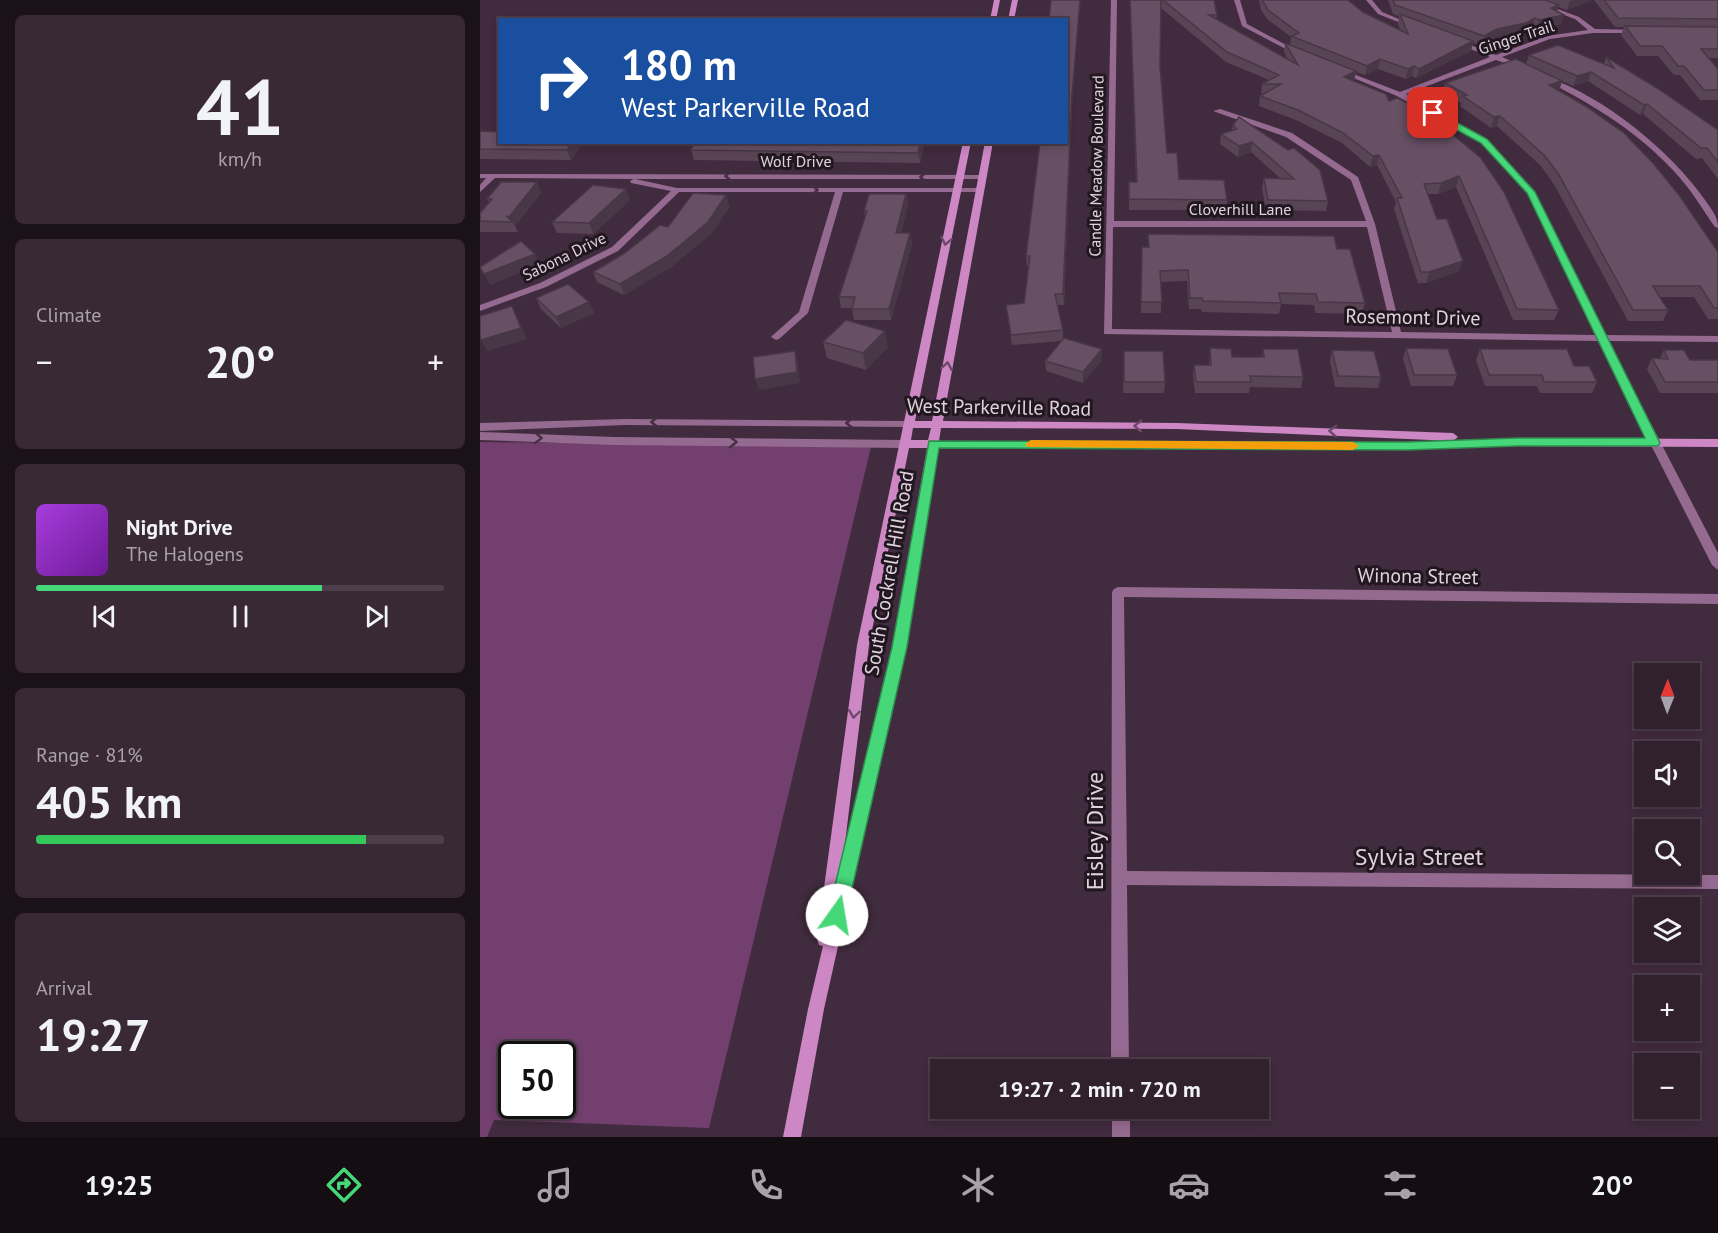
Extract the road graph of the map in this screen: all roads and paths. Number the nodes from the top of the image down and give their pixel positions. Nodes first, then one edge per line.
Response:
1 (997, 0) edge
2 (1015, 0) edge
3 (1114, 0) edge
4 (1237, 0) edge
5 (1369, 0) edge
6 (1527, 0) edge
7 (993, 18) edge
8 (1011, 18) edge
9 (1421, 29) edge
10 (1593, 31) junction
11 (1646, 31) edge
12 (1454, 40) edge
13 (1305, 56) edge
14 (1497, 56) junction
15 (1336, 69) edge
16 (1527, 70) edge
17 (1538, 75) edge
18 (1400, 94) junction
19 (1217, 111) dead end
20 (967, 144) edge
21 (989, 144) edge
22 (480, 176) edge
23 (493, 176) junction
24 (610, 176) junction
25 (960, 177) junction
26 (982, 177) junction
27 (480, 190) edge
28 (677, 190) junction
29 (840, 190) junction
30 (957, 190) junction
31 (980, 190) junction
32 (1110, 224) junction
33 (1371, 224) junction
34 (1718, 225) edge
35 (480, 308) edge
36 (1107, 332) joint
37 (1397, 335) junction
38 (776, 336) dead end
39 (1600, 337) junction
40 (1718, 339) edge
41 (908, 424) junction
42 (937, 424) junction
43 (480, 428) edge
44 (480, 436) edge
45 (1517, 442) junction
46 (1654, 443) junction
47 (1718, 443) edge
48 (904, 444) junction
49 (933, 444) junction
50 (1718, 565) edge
51 (1118, 592) joint
52 (1718, 600) edge
53 (1119, 878) junction
54 (1718, 882) edge
55 (816, 1009) junction
56 (1120, 1059) edge
57 (1121, 1119) edge
58 (792, 1137) edge
59 (1121, 1137) edge

1 - 7 main road
2 - 8 main road
3 - 32 street, Candle Meadow Boulevard
4 - 13 street
5 - 9 street
6 - 10 street
10 - 11 street, Ginger Trail
10 - 14 street, Ginger Trail
12 - 14 street
14 - 16 street
14 - 18 street, Ginger Trail
15 - 18 street
17 - 34 street
18 - 39 street
19 - 33 street
20 - 25 main road, South Cockrell Hill Road
21 - 26 main road, South Cockrell Hill Road
22 - 23 street, Wolf Drive
23 - 24 street, Wolf Drive
23 - 27 street
25 -> 24 street, Wolf Drive
24 - 28 street, Wolf Drive
25 - 26 street, Wolf Drive
25 - 30 main road, South Cockrell Hill Road
26 - 31 main road, South Cockrell Hill Road
28 -> 29 street, Wolf Drive
28 - 35 street, Sabona Drive
29 - 30 street, Wolf Drive
29 - 38 street
30 - 31 street, Wolf Drive
30 -> 41 main road, South Cockrell Hill Road
42 -> 31 main road, South Cockrell Hill Road
32 - 33 street, Cloverhill Lane
32 - 36 street, Candle Meadow Boulevard
33 - 37 street
36 - 37 street, Rosemont Drive
37 - 39 street, Rosemont Drive
39 - 40 street, Rosemont Drive
39 - 46 street
41 - 42 main road, West Parkerville Road
41 -> 43 street, West Parkerville Road
41 - 48 main road, South Cockrell Hill Road
45 -> 42 main road, West Parkerville Road
42 - 49 main road, South Cockrell Hill Road
44 -> 48 street, West Parkerville Road
45 - 46 main road, West Parkerville Road
45 - 49 main road, West Parkerville Road
46 - 47 main road, West Parkerville Road
46 - 50 street
48 - 49 main road, West Parkerville Road
48 -> 55 main road, South Cockrell Hill Road
49 - 55 main road, South Cockrell Hill Road
51 - 52 street, Winona Street
51 - 53 street, Eisley Drive
53 - 54 street, Sylvia Street
53 - 56 street, Eisley Drive
55 - 58 main road, South Cockrell Hill Road
57 - 59 street

